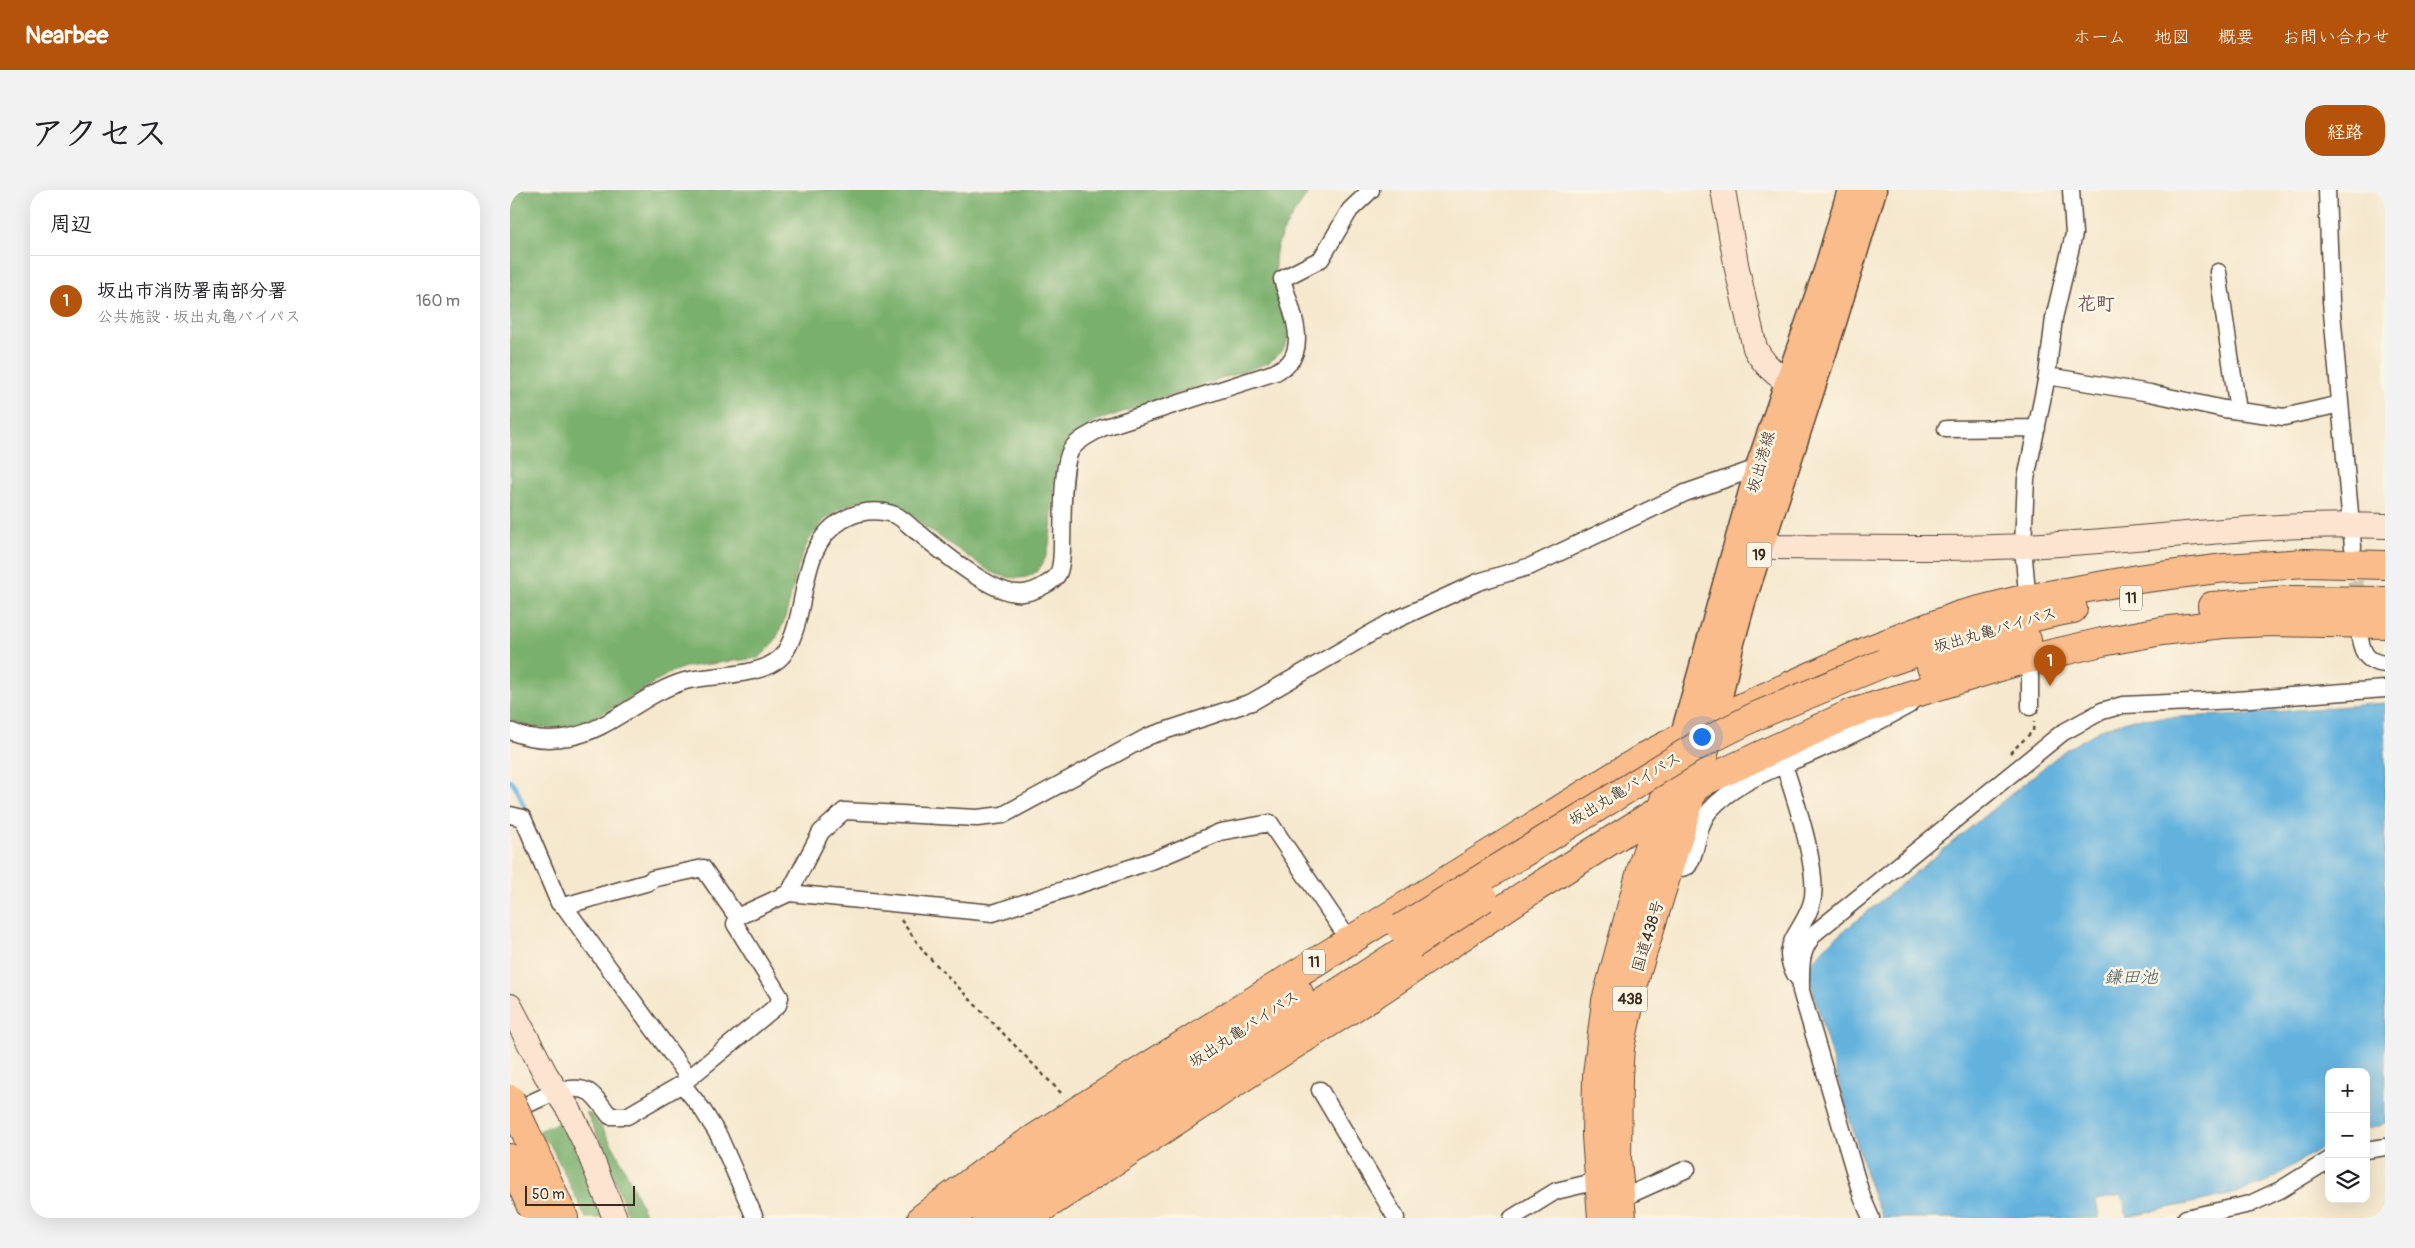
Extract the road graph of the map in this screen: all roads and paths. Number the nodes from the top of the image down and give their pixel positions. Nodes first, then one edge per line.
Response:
1 (1371, 190) edge
2 (1724, 190) edge
3 (1850, 190) edge
4 (1873, 190) edge
5 (2072, 190) edge
6 (2327, 190) edge
7 (2218, 272) dead end
8 (2048, 376) junction
9 (1798, 387) junction
10 (2340, 404) junction
11 (2238, 411) junction
12 (2037, 428) junction
13 (1946, 429) dead end
14 (1789, 458) junction
15 (1759, 467) junction
16 (2385, 526) edge
17 (2351, 536) junction
18 (1751, 543) junction
19 (2023, 546) junction
20 (2385, 565) edge
21 (2385, 581) edge
22 (2028, 602) junction
23 (2385, 602) edge
24 (2385, 624) edge
25 (2360, 639) dead end
26 (2030, 653) junction
27 (2385, 664) edge
28 (1888, 671) junction
29 (1726, 672) junction
30 (2385, 688) edge
31 (1772, 694) junction
32 (1920, 699) dead end
33 (2030, 707) dead end
34 (1714, 720) junction
35 (510, 731) edge
36 (1683, 738) junction
37 (1781, 756) junction
38 (1695, 790) junction
39 (1658, 811) junction
40 (510, 815) edge
41 (1611, 842) junction
42 (1656, 863) junction
43 (1637, 887) junction
44 (789, 893) junction
45 (895, 905) junction
46 (564, 906) junction
47 (737, 917) junction
48 (1406, 937) junction
49 (1349, 940) junction
50 (1801, 982) junction
51 (510, 1006) edge
52 (685, 1081) junction
53 (1320, 1090) dead end
54 (557, 1092) junction
55 (510, 1099) edge
56 (1078, 1110) junction
57 (518, 1123) edge
58 (2385, 1147) edge
59 (2370, 1149) edge
60 (510, 1158) edge
61 (2325, 1162) edge
62 (1687, 1169) dead end
63 (1598, 1181) junction
64 (1615, 1212) edge
65 (536, 1218) edge
66 (564, 1218) edge
67 (615, 1218) edge
68 (755, 1218) edge
69 (922, 1218) edge
70 (949, 1218) edge
71 (987, 1218) edge
72 (1028, 1218) edge
73 (1396, 1218) edge
74 (1512, 1218) edge
75 (1871, 1218) edge
76 (2186, 1218) edge

1 - 35 street
2 - 9 street
3 - 9 main road, 坂出港線 / 19
4 - 9 main road, 坂出港線 / 19
5 - 8 street
6 - 10 street
7 - 11 street
8 - 11 street
8 - 12 street
9 - 14 main road, 坂出港線 / 19
9 - 15 main road, 坂出港線 / 19
10 - 11 street
10 - 17 street
12 - 13 street
12 - 19 street
14 - 15 street
14 - 18 main road, 坂出港線 / 19
15 - 18 main road, 坂出港線 / 19
15 - 44 street
16 - 17 street
17 - 19 street
18 - 19 street
18 - 29 main road, 坂出港線 / 19
18 - 36 main road, 坂出港線 / 19
19 - 22 street
20 - 22 highway
21 - 28 highway, 坂出丸亀バイパス / 11
22 - 31 highway
23 - 28 highway, 坂出丸亀バイパス / 11
24 - 26 highway
25 - 27 street
26 - 33 street
26 - 37 highway
28 - 48 highway, 坂出丸亀バイパス / 11, bridge
29 - 31 main road
29 - 34 main road, 坂出港線 / 19
30 - 50 street
31 - 34 highway
32 - 37 street
34 - 36 highway, 11
34 - 38 highway, 国道438号 / 438
36 - 39 highway, 国道438号 / 438
36 - 49 highway, 11
37 - 38 highway
37 - 42 street
37 - 50 street
38 - 39 highway
38 - 42 highway, 国道438号 / 438
39 - 41 highway
39 - 42 highway, 国道438号 / 438
40 - 46 street
41 - 43 highway
41 - 72 highway
42 - 43 highway, 国道438号 / 438
42 - 64 highway, 国道438号 / 438
43 - 63 highway, 国道438号 / 438
44 - 45 street
44 - 47 street
45 - 49 street
45 - 56 path
46 - 47 street
46 - 52 street
47 - 52 street
48 - 70 highway, 坂出丸亀バイパス / 11
48 - 71 highway, 坂出丸亀バイパス / 11
49 - 56 highway, 11
50 - 75 street
51 - 54 street
52 - 54 street
52 - 68 street
53 - 73 street
54 - 57 street
54 - 67 street
55 - 57 highway, bridge
56 - 69 highway, 11
57 - 66 highway
58 - 59 street
60 - 65 highway
61 - 76 street
62 - 64 street
63 - 64 highway, 国道438号 / 438
63 - 74 street

